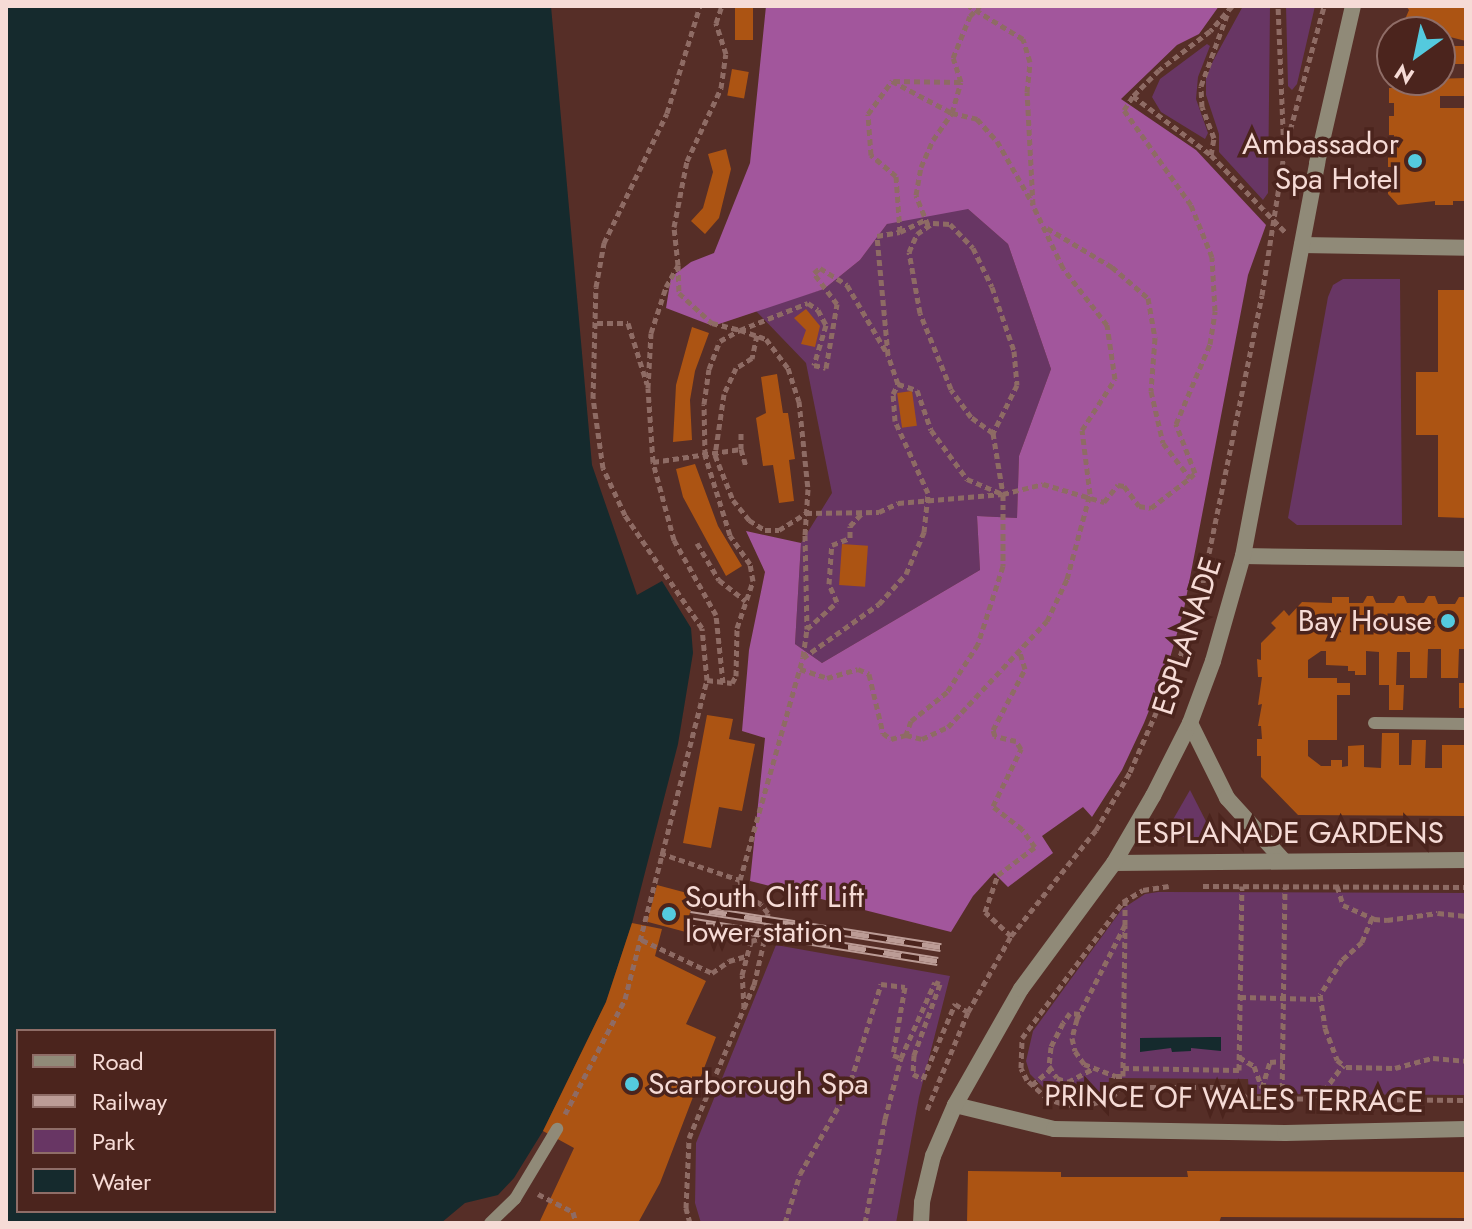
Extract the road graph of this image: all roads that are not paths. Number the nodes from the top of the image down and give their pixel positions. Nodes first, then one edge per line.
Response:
1 (1353, 6) edge
2 (1302, 245) junction
3 (1466, 248) edge
4 (1243, 556) junction
5 (1466, 559) edge
6 (1190, 723) junction
7 (1374, 723) dead end
8 (1466, 724) edge
9 (1283, 860) junction
10 (1466, 860) edge
11 (1114, 863) junction
12 (955, 1105) junction
13 (557, 1129) road end
14 (1466, 1129) edge
15 (490, 1223) edge
16 (921, 1223) edge

1 - 2 street, ESPLANADE
2 - 3 street
2 - 4 street, ESPLANADE
4 - 5 street
4 - 6 street, ESPLANADE
6 - 9 street
6 - 11 street, ESPLANADE
7 - 8 lane
9 - 10 street, ESPLANADE GARDENS
9 - 11 street, ESPLANADE GARDENS
11 - 12 street, ESPLANADE
12 - 14 street, PRINCE OF WALES TERRACE
12 - 16 street, ESPLANADE
13 - 15 lane

